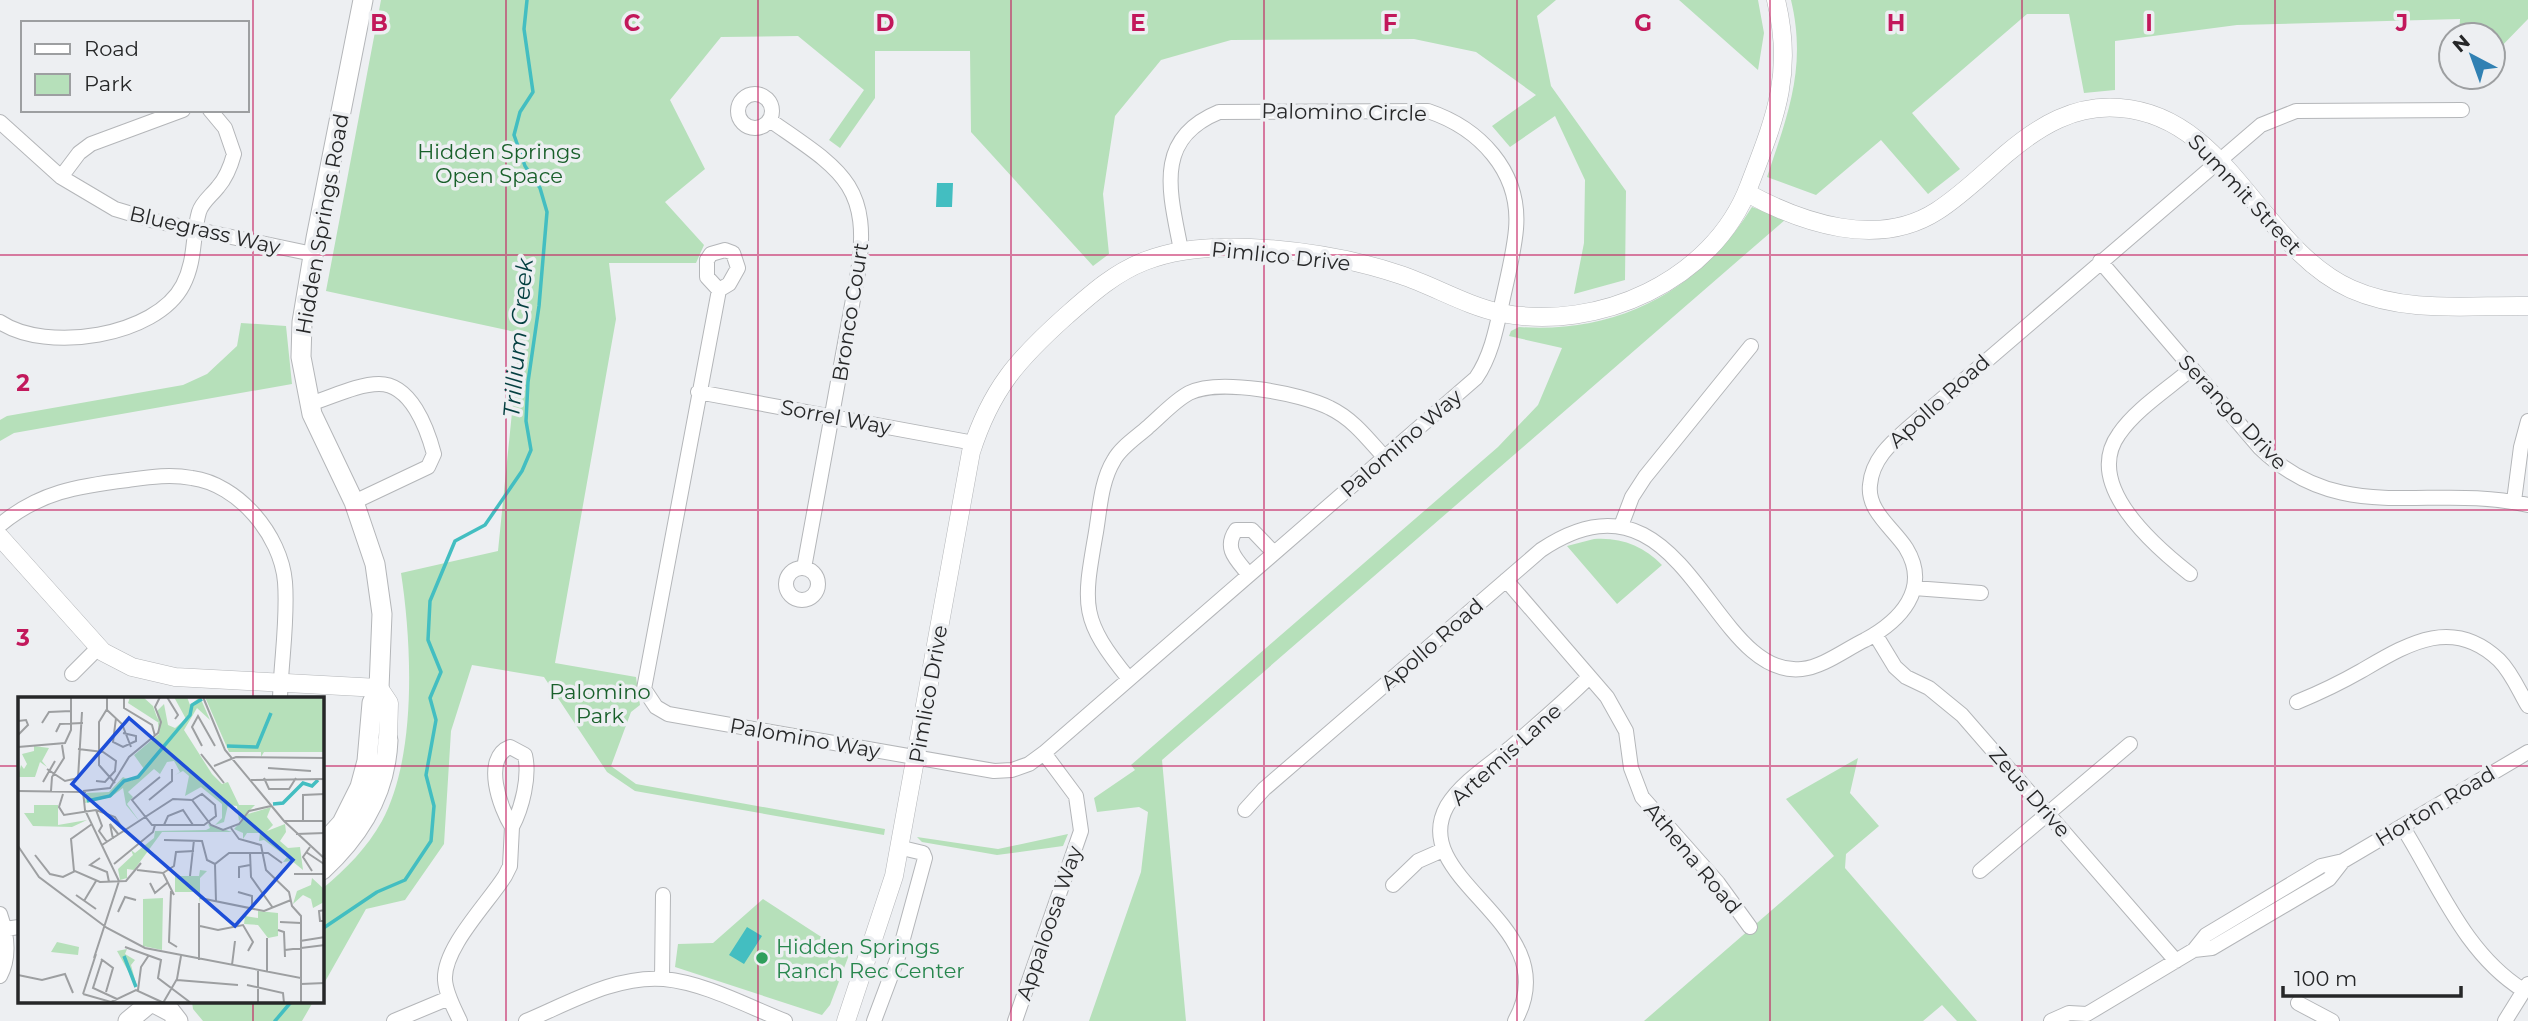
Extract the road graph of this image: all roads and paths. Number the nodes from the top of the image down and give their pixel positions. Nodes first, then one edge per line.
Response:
1 (363, 0) edge
2 (1776, 0) edge
3 (2462, 110) dead end
4 (178, 112) edge
5 (212, 112) edge
6 (771, 121) dead end
7 (0, 122) edge
8 (2217, 160) junction
9 (61, 177) junction
10 (1747, 193) junction
11 (197, 230) junction
12 (1181, 250) junction
13 (313, 254) junction
14 (2100, 261) junction
15 (719, 290) dead end
16 (2528, 306) edge
17 (1500, 313) junction
18 (0, 322) edge
19 (1751, 346) dead end
20 (2191, 369) junction
21 (698, 393) junction
22 (309, 404) junction
23 (833, 417) junction
24 (2528, 421) edge
25 (974, 443) junction
26 (1385, 458) junction
27 (354, 502) junction
28 (2521, 503) edge
29 (0, 525) edge
30 (1621, 526) junction
31 (0, 537) edge
32 (1273, 553) junction
33 (804, 568) dead end
34 (2190, 574) dead end
35 (1249, 575) junction
36 (1506, 580) junction
37 (1914, 588) junction
38 (1981, 593) dead end
39 (1875, 634) junction
40 (98, 648) junction
41 (72, 674) dead end
42 (1590, 677) junction
43 (1129, 678) junction
44 (379, 688) junction
45 (280, 691) edge
46 (2297, 702) dead end
47 (2528, 706) edge
48 (388, 740) joint
49 (2130, 744) dead end
50 (2528, 752) edge
51 (1044, 753) junction
52 (917, 759) junction
53 (1245, 810) dead end
54 (2049, 813) junction
55 (2402, 826) junction
56 (512, 827) junction
57 (324, 843) edge
58 (898, 847) junction
59 (1443, 850) junction
60 (324, 868) edge
61 (1980, 871) dead end
62 (1393, 885) dead end
63 (663, 895) dead end
64 (0, 914) edge
65 (1750, 927) dead end
66 (12, 928) edge
67 (2176, 961) junction
68 (0, 976) edge
69 (662, 979) junction
70 (2525, 987) edge
71 (449, 998) junction
72 (2298, 1003) dead end
73 (149, 1004) edge
74 (152, 1004) edge
75 (155, 1004) edge
76 (128, 1021) edge
77 (159, 1021) edge
78 (178, 1021) edge
79 (394, 1021) edge
80 (460, 1021) edge
81 (526, 1021) edge
82 (785, 1021) edge
83 (846, 1021) edge
84 (874, 1021) edge
85 (1015, 1021) edge
86 (1515, 1021) edge
87 (2051, 1021) edge
88 (2332, 1021) edge
89 (2505, 1021) edge

1 - 13 main road, Hidden Springs Road
2 - 10 street, Pimlico Drive
3 - 8 street, Apollo Road
4 - 9 street
5 - 11 street
6 - 23 street, Bronco Court
7 - 9 street, Bluegrass Way
8 - 10 street, Summit Street
8 - 14 street, Apollo Road
8 - 16 street, Summit Street
9 - 11 street, Bluegrass Way
10 - 17 street, Pimlico Drive
11 - 13 street, Bluegrass Way
11 - 18 street
12 - 17 street, Pimlico Drive
12 - 17 street, Palomino Circle
12 - 25 street, Pimlico Drive
13 - 22 main road, Hidden Springs Road
14 - 20 street, Serango Drive
14 - 37 street, Apollo Road
15 - 21 street, Palomino Way
17 - 26 street, Palomino Way
19 - 30 street
20 - 28 street, Serango Drive
20 - 34 street
21 - 23 street, Sorrel Way
21 - 52 street, Palomino Way
22 - 27 main road, Hidden Springs Road
22 - 27 street
23 - 25 street, Sorrel Way
23 - 33 street, Bronco Court
24 - 28 street
25 - 52 street, Pimlico Drive
26 - 32 street, Palomino Way
26 - 43 street
27 - 44 main road, Hidden Springs Road
29 - 45 street
30 - 36 street, Apollo Road
30 - 39 street, Apollo Road
31 - 40 street
32 - 35 street, Palomino Way
32 - 35 street
35 - 43 street, Palomino Way
36 - 42 street, Athena Road
36 - 53 street, Apollo Road
37 - 38 street
37 - 39 street, Apollo Road
39 - 54 street, Zeus Drive
40 - 41 street
40 - 45 street
42 - 59 street, Artemis Lane
42 - 65 street, Athena Road
43 - 51 street, Palomino Way
44 - 45 street
44 - 48 street, Hidden Springs Road
44 - 57 main road, Hidden Springs Road
46 - 47 street
48 - 60 main road, Hidden Springs Road
49 - 54 street
50 - 55 street, Horton Road
51 - 52 street, Palomino Way
51 - 85 street, Appaloosa Way
52 - 58 street, Pimlico Drive
54 - 61 street
54 - 67 street, Zeus Drive
55 - 67 street, Horton Road
55 - 70 street
56 - 56 street
56 - 71 street
58 - 83 street, Pimlico Drive
58 - 84 street
59 - 62 street
59 - 86 street
63 - 69 street
64 - 66 street
66 - 68 street
67 - 87 street, Horton Road
69 - 81 street
69 - 82 street
70 - 89 street
71 - 79 street
71 - 80 street
72 - 88 street
73 - 76 main road
74 - 77 main road
75 - 78 main road

